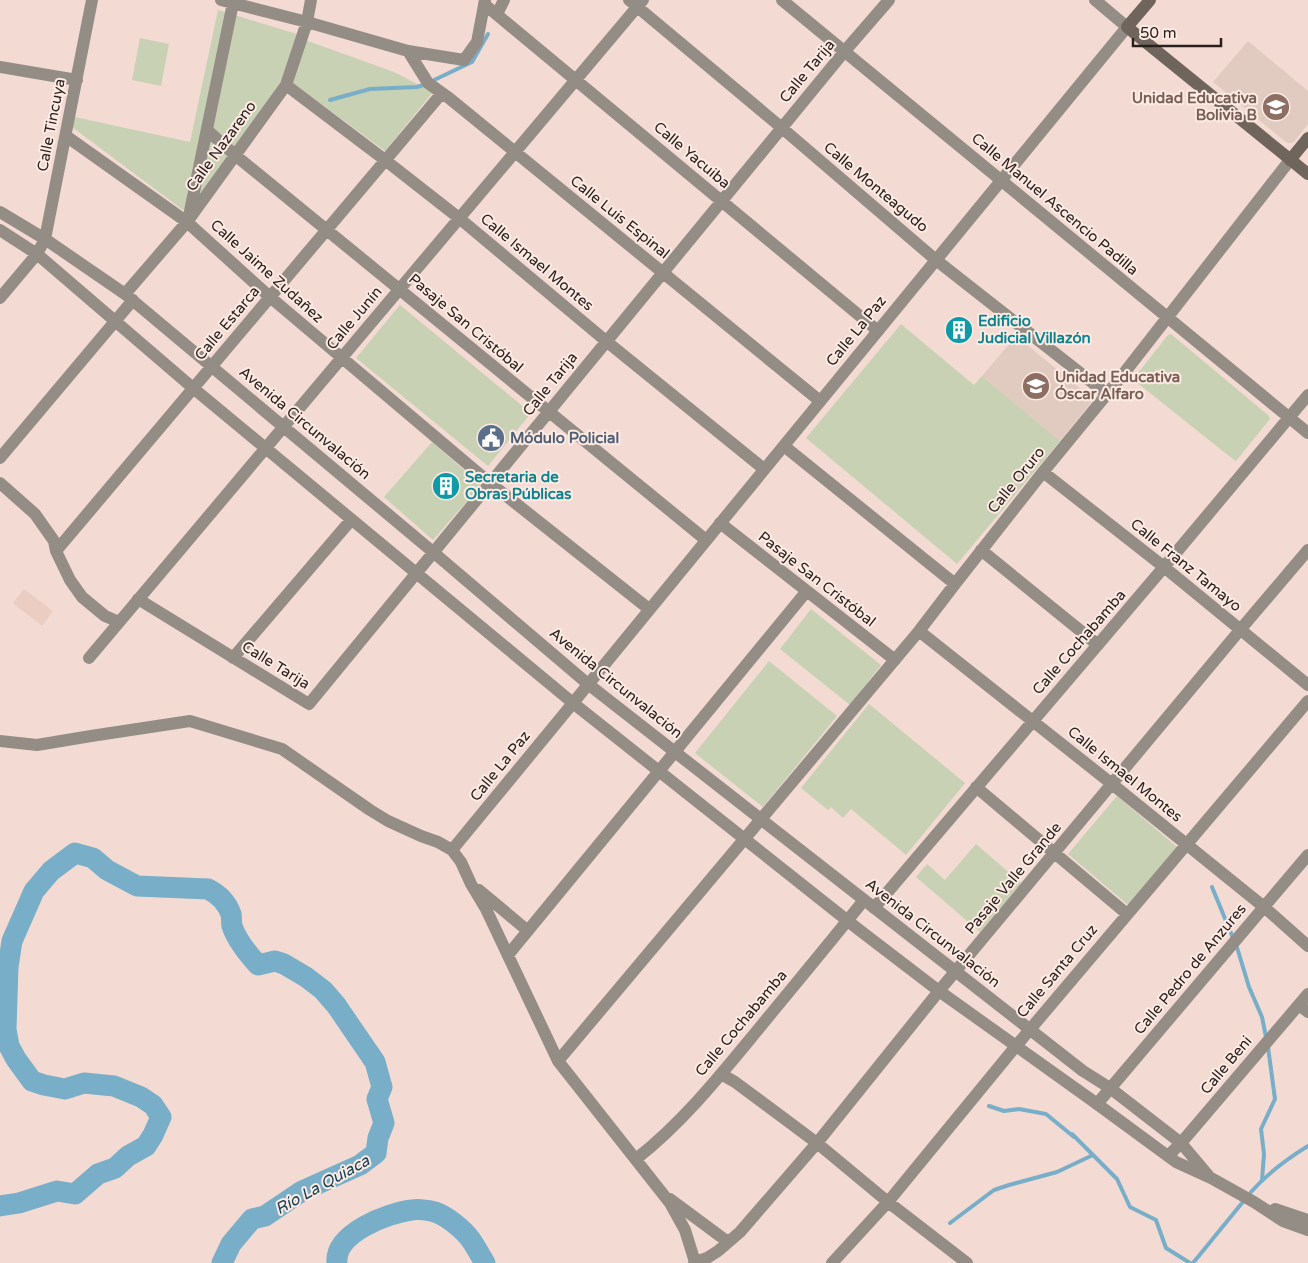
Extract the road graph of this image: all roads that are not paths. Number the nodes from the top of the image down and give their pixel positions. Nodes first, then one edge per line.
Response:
1 (92, 0) edge
2 (311, 0) edge
3 (504, 0) edge
4 (782, 0) edge
5 (888, 0) edge
6 (1095, 0) edge
7 (1150, 0) edge
8 (227, 1) edge
9 (484, 2) edge
10 (636, 2) edge
11 (497, 14) junction
12 (307, 22) junction
13 (1127, 27) junction
14 (408, 51) junction
15 (844, 52) junction
16 (0, 67) edge
17 (77, 80) junction
18 (576, 80) junction
19 (286, 85) junction
20 (442, 93) junction
21 (782, 128) junction
22 (207, 130) junction
23 (66, 136) junction
24 (1308, 138) edge
25 (515, 152) junction
26 (235, 155) junction
27 (385, 160) junction
28 (1290, 160) junction
29 (1308, 174) edge
30 (1002, 180) junction
31 (722, 201) junction
32 (0, 212) edge
33 (459, 218) junction
34 (187, 222) junction
35 (327, 229) junction
36 (0, 230) edge
37 (45, 239) junction
38 (37, 254) junction
39 (936, 260) junction
40 (662, 273) junction
41 (399, 289) junction
42 (129, 297) junction
43 (270, 297) junction
44 (0, 298) edge
45 (1168, 318) junction
46 (115, 321) junction
47 (878, 331) junction
48 (606, 341) junction
49 (341, 358) junction
50 (211, 367) junction
51 (193, 388) junction
52 (1107, 394) junction
53 (1308, 395) edge
54 (820, 401) junction
55 (548, 412) junction
56 (1290, 418) junction
57 (284, 426) junction
58 (1308, 433) edge
59 (784, 446) junction
60 (265, 448) junction
61 (0, 458) edge
62 (764, 469) junction
63 (1043, 472) junction
64 (0, 483) edge
65 (490, 483) junction
66 (351, 520) junction
67 (720, 523) junction
68 (706, 540) junction
69 (981, 550) junction
70 (1308, 550) edge
71 (56, 552) junction
72 (433, 552) junction
73 (1164, 567) junction
74 (416, 573) junction
75 (954, 584) junction
76 (806, 592) junction
77 (138, 599) junction
78 (649, 609) junction
79 (119, 622) junction
80 (1240, 630) junction
81 (919, 631) junction
82 (1098, 645) junction
83 (89, 658) dead end
84 (234, 658) junction
85 (895, 660) junction
86 (588, 684) junction
87 (1308, 685) edge
88 (1308, 701) edge
89 (572, 703) junction
90 (1033, 720) junction
91 (0, 741) edge
92 (675, 752) junction
93 (659, 772) junction
94 (1112, 784) junction
95 (976, 787) junction
96 (761, 819) junction
97 (745, 839) junction
98 (1186, 845) junction
99 (452, 850) junction
100 (1054, 853) junction
101 (1308, 854) edge
102 (472, 884) junction
103 (869, 904) junction
104 (1264, 907) junction
105 (1127, 914) junction
106 (847, 921) junction
107 (528, 931) junction
108 (1308, 946) edge
109 (508, 955) junction
110 (956, 971) junction
111 (939, 991) junction
112 (1308, 994) edge
113 (1304, 1008) edge
114 (1030, 1029) junction
115 (1016, 1046) junction
116 (558, 1061) junction
117 (721, 1074) junction
118 (1110, 1088) junction
119 (1097, 1104) junction
120 (817, 1142) junction
121 (1181, 1143) junction
122 (1168, 1156) junction
123 (636, 1159) junction
124 (1211, 1178) junction
125 (664, 1194) junction
126 (888, 1202) junction
127 (1254, 1202) junction
128 (1308, 1220) edge
129 (1308, 1230) edge
130 (728, 1242) junction
131 (695, 1262) edge
132 (965, 1262) edge
133 (832, 1263) edge

1 - 17 street, Calle Tincuya
2 - 12 street, Calle Nazareno
3 - 11 street
4 - 15 street, Calle Manuel Ascencio Padilla
5 - 15 street, Calle Tarija
6 - 13 street
7 - 13 main road, Calle La Paz
8 - 12 street
8 - 22 street
9 - 11 street, Calle Yacuiba
9 - 14 street
10 - 18 street, Calle Junín
10 - 21 street, Calle Monteagudo
11 - 18 street, Calle Yacuiba
12 - 14 street
12 - 19 street, Calle Nazareno
13 - 28 main road
13 - 30 street, Calle La Paz
14 - 20 street, Calle Luis Espinal
15 - 21 street, Calle Tarija
15 - 30 street, Calle Manuel Ascencio Padilla
16 - 17 street
17 - 23 street, Calle Tincuya
18 - 25 street, Calle Junín
18 - 31 street, Calle Yacuiba
19 - 26 street, Calle Nazareno
19 - 27 street, Calle Ismael Montes
20 - 25 street, Calle Luis Espinal
20 - 27 street, Calle Estarca
21 - 31 street, Calle Tarija
21 - 39 street, Calle Monteagudo
22 - 26 street, Pasaje San Cristóbal
22 - 34 street
23 - 34 street, Calle Jaime Zudañez
23 - 37 street, Calle Tincuya
24 - 28 main road, Calle Oruro
25 - 33 street, Calle Junín
25 - 40 street, Calle Luis Espinal
26 - 34 street, Calle Nazareno
26 - 35 street, Pasaje San Cristóbal
27 - 33 street, Calle Ismael Montes
27 - 35 street, Calle Estarca
28 - 29 main road
28 - 45 street, Calle Oruro
30 - 39 street, Calle La Paz
30 - 45 street, Calle Manuel Ascencio Padilla
31 - 40 street, Calle Tarija
31 - 47 street, Calle Yacuiba
32 - 37 street, Avenida Circunvalación
33 - 41 street, Calle Junín
33 - 48 street, Calle Ismael Montes
34 - 42 street, Calle Nazareno
34 - 43 street, Calle Jaime Zudañez
35 - 41 street, Pasaje San Cristóbal
35 - 43 street, Calle Estarca
36 - 38 street, Avenida Circunvalación
37 - 38 street, Calle Tincuya
37 - 42 street, Avenida Circunvalación
38 - 44 street, Calle Tincuya
38 - 46 street, Avenida Circunvalación
39 - 47 street, Calle La Paz
39 - 52 street, Calle Monteagudo
40 - 48 street, Calle Tarija
40 - 54 street, Calle Luis Espinal
41 - 49 street, Calle Junín
41 - 55 street, Pasaje San Cristóbal
42 - 46 street, Calle Nazareno
42 - 50 street, Avenida Circunvalación
43 - 49 street, Calle Jaime Zudañez
43 - 50 street, Calle Estarca
45 - 52 street, Calle Oruro
45 - 56 street, Calle Manuel Ascencio Padilla
46 - 51 street, Avenida Circunvalación
46 - 61 street, Calle Nazareno
47 - 54 street, Calle La Paz
48 - 55 street, Calle Tarija
48 - 62 street, Calle Ismael Montes
49 - 57 street, Calle Junín
49 - 65 street, Calle Jaime Zudañez
50 - 51 street, Calle Estarca
50 - 57 street, Avenida Circunvalación
51 - 60 street, Avenida Circunvalación
51 - 71 street, Calle Estarca
52 - 63 street, Calle Oruro
53 - 56 street, Calle Cochabamba
54 - 59 street, Calle La Paz
55 - 65 street, Calle Tarija
55 - 68 street, Pasaje San Cristóbal
56 - 58 street, Calle Manuel Ascencio Padilla
56 - 73 street, Calle Cochabamba
57 - 60 street, Calle Junín
57 - 72 street, Avenida Circunvalación
59 - 62 street, Calle La Paz
59 - 75 street
60 - 66 street, Avenida Circunvalación
60 - 77 street, Calle Junín
62 - 67 street, Calle La Paz
63 - 69 street, Calle Oruro
63 - 73 street, Calle Franz Tamayo
64 - 71 street
65 - 72 street, Calle Tarija
65 - 78 street, Calle Jaime Zudañez
66 - 74 street, Avenida Circunvalación
66 - 84 street
67 - 68 street, Calle La Paz
67 - 76 street, Pasaje San Cristóbal
68 - 78 street, Calle La Paz
69 - 75 street, Calle Oruro
69 - 82 street
70 - 80 street, Pasaje Valle Grande
71 - 79 street
72 - 74 street, Calle Tarija
72 - 86 street, Avenida Circunvalación
73 - 80 street, Calle Franz Tamayo
73 - 82 street, Calle Cochabamba
74 - 84 street, Calle Tarija
74 - 89 street, Avenida Circunvalación
75 - 81 street, Calle Oruro
76 - 85 street, Pasaje San Cristóbal
76 - 92 street
77 - 79 street, Calle Junín
77 - 84 street, Calle Tarija
78 - 86 street, Calle La Paz
79 - 83 street, Calle Junín
80 - 87 street, Calle Franz Tamayo
80 - 94 street, Pasaje Valle Grande
81 - 85 street, Calle Oruro
81 - 90 street, Calle Ismael Montes
82 - 90 street, Calle Cochabamba
85 - 96 street, Calle Oruro
86 - 89 street, Calle La Paz
86 - 92 street, Avenida Circunvalación
88 - 98 street, Calle Santa Cruz
89 - 93 street, Avenida Circunvalación
89 - 99 street, Calle La Paz
90 - 94 street, Calle Ismael Montes
90 - 95 street, Calle Cochabamba
91 - 99 street
92 - 93 street
92 - 96 street, Avenida Circunvalación
93 - 97 street, Avenida Circunvalación
93 - 107 street
94 - 98 street, Calle Ismael Montes
94 - 100 street, Pasaje Valle Grande
95 - 100 street
95 - 103 street, Calle Cochabamba
96 - 97 street, Calle Oruro
96 - 103 street, Avenida Circunvalación
97 - 106 street, Avenida Circunvalación
97 - 116 street, Calle Oruro
98 - 104 street, Calle Ismael Montes
98 - 105 street, Calle Santa Cruz
99 - 102 street
100 - 105 street
100 - 110 street, Pasaje Valle Grande
101 - 104 street, Calle Pedro de Anzures
102 - 107 street
102 - 109 street
103 - 106 street, Calle Cochabamba
103 - 110 street, Avenida Circunvalación
104 - 108 street, Calle Ismael Montes
104 - 118 street, Calle Pedro de Anzures
105 - 114 street, Calle Santa Cruz
106 - 111 street, Avenida Circunvalación
106 - 117 street, Calle Cochabamba
107 - 109 street
109 - 116 street
110 - 111 street, Pasaje Valle Grande
110 - 114 street, Avenida Circunvalación
111 - 115 street, Avenida Circunvalación
111 - 120 street, Pasaje Valle Grande
112 - 113 street, Calle Beni
113 - 121 street, Calle Beni
114 - 115 street, Calle Santa Cruz
114 - 118 street, Avenida Circunvalación
115 - 119 street, Avenida Circunvalación
115 - 126 street, Calle Santa Cruz
116 - 123 street
117 - 120 street
117 - 123 street, Calle Cochabamba
118 - 119 street, Calle Pedro de Anzures
118 - 121 street, Avenida Circunvalación
119 - 122 street, Avenida Circunvalación
120 - 126 street
120 - 130 street, Pasaje Valle Grande
121 - 122 street, Calle Beni
121 - 124 street, Avenida Circunvalación
122 - 124 street, Avenida Circunvalación
123 - 125 street
124 - 127 street, Avenida Circunvalación
125 - 130 street
125 - 131 street
126 - 132 street
126 - 133 street, Calle Santa Cruz
127 - 128 street, Avenida Circunvalación
127 - 129 street, Avenida Circunvalación
130 - 131 street, Pasaje Valle Grande

